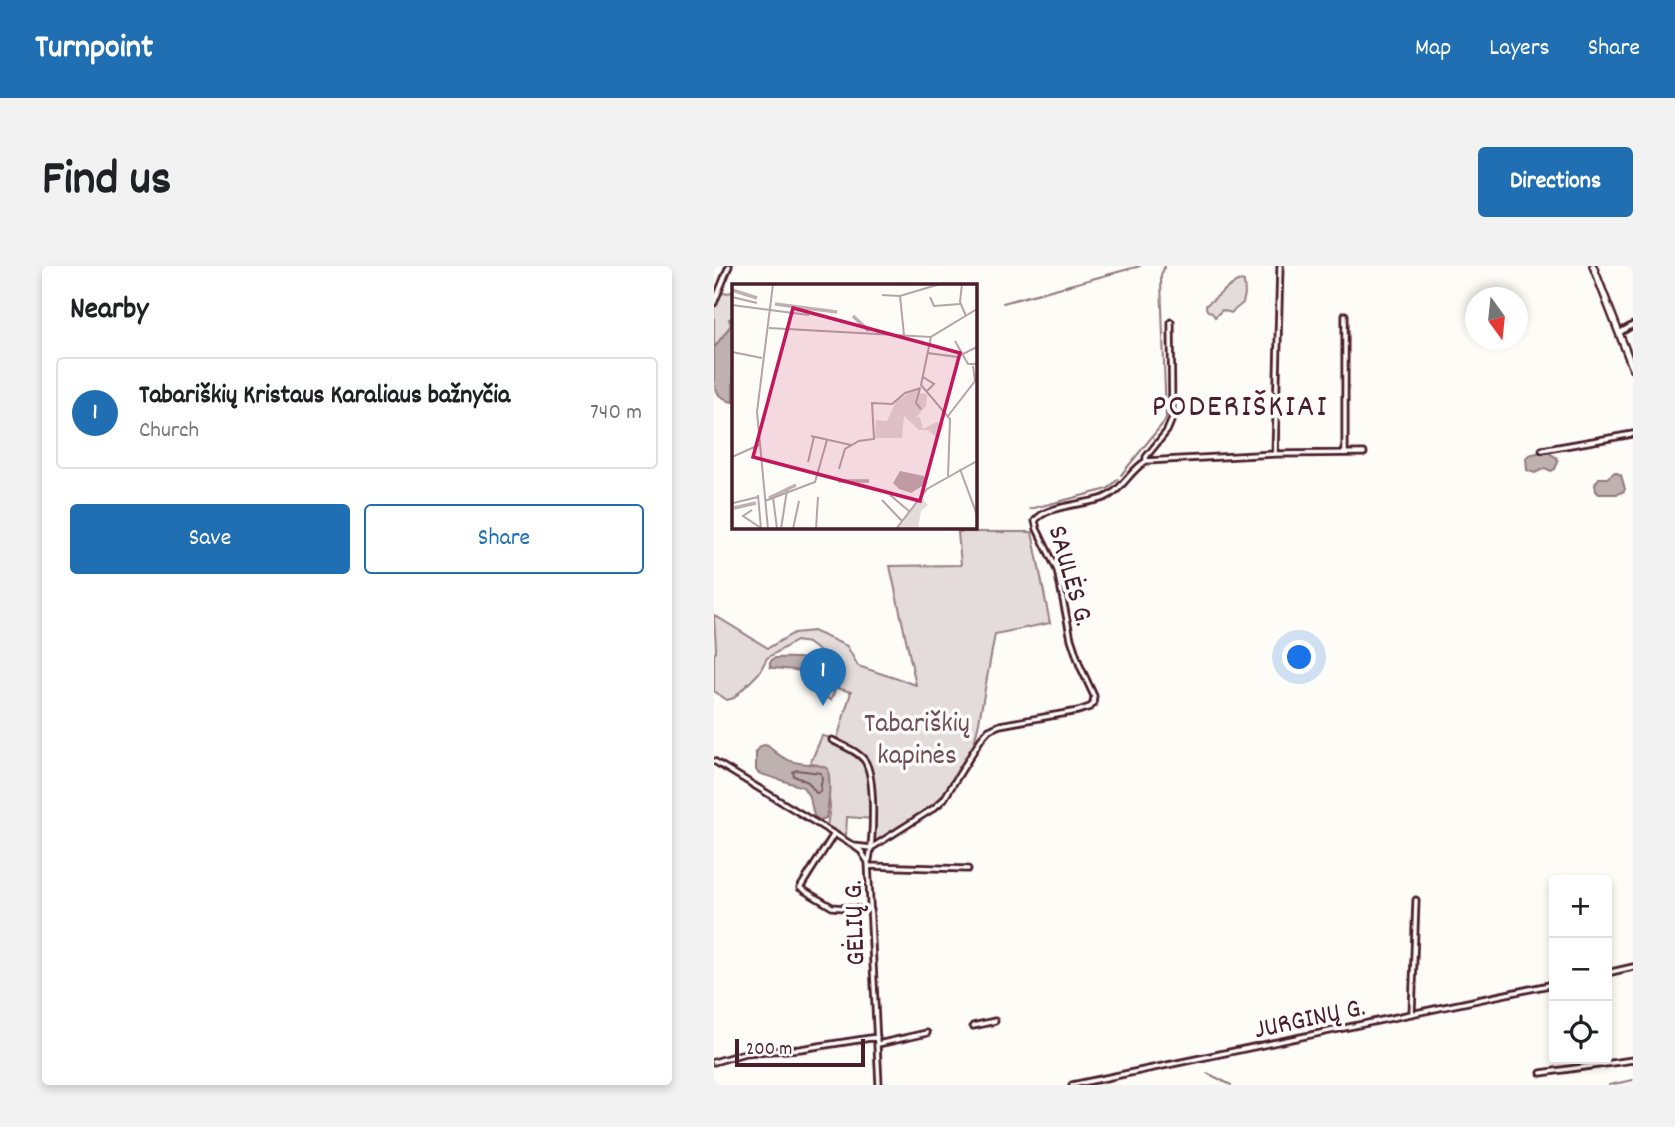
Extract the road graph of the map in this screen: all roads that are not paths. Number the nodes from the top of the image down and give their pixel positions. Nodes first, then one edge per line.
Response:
1 (729, 266) edge
2 (1280, 266) edge
3 (1593, 266) edge
4 (714, 303) edge
5 (1345, 315) dead end
6 (1171, 322) dead end
7 (1633, 325) edge
8 (1619, 333) junction
9 (1633, 369) edge
10 (1633, 434) edge
11 (1542, 450) dead end
12 (1345, 452) junction
13 (1364, 453) dead end
14 (1275, 454) junction
15 (1146, 461) junction
16 (832, 740) dead end
17 (714, 761) edge
18 (834, 834) junction
19 (854, 846) junction
20 (871, 848) junction
21 (869, 864) junction
22 (968, 869) dead end
23 (1416, 900) dead end
24 (871, 910) junction
25 (1633, 967) edge
26 (1612, 972) edge
27 (1549, 985) edge
28 (1412, 1014) junction
29 (995, 1021) dead end
30 (973, 1026) dead end
31 (927, 1033) dead end
32 (877, 1037) junction
33 (877, 1044) junction
34 (1633, 1060) edge
35 (714, 1062) edge
36 (1541, 1073) dead end
37 (879, 1085) edge
38 (1072, 1085) edge

1 - 4 street
2 - 14 street
3 - 8 main road
5 - 12 street
6 - 15 street, SAULĖS G.
7 - 8 street
8 - 9 main road
10 - 11 street
12 - 13 street
12 - 14 street
14 - 15 street
15 - 20 street, SAULĖS G.
16 - 20 street
17 - 18 street, GĖLIŲ G.
18 - 19 street, GĖLIŲ G.
18 - 24 street
19 - 20 street
19 - 21 street, GĖLIŲ G.
20 - 21 street
21 - 22 street
21 - 24 street, GĖLIŲ G.
23 - 28 street
24 - 32 street, GĖLIŲ G.
25 - 26 street
27 - 28 street, JURGINŲ G.
28 - 38 street, JURGINŲ G.
29 - 30 street
31 - 33 street
32 - 33 street, GĖLIŲ G.
32 - 35 street
33 - 37 street, GĖLIŲ G.
34 - 36 street

